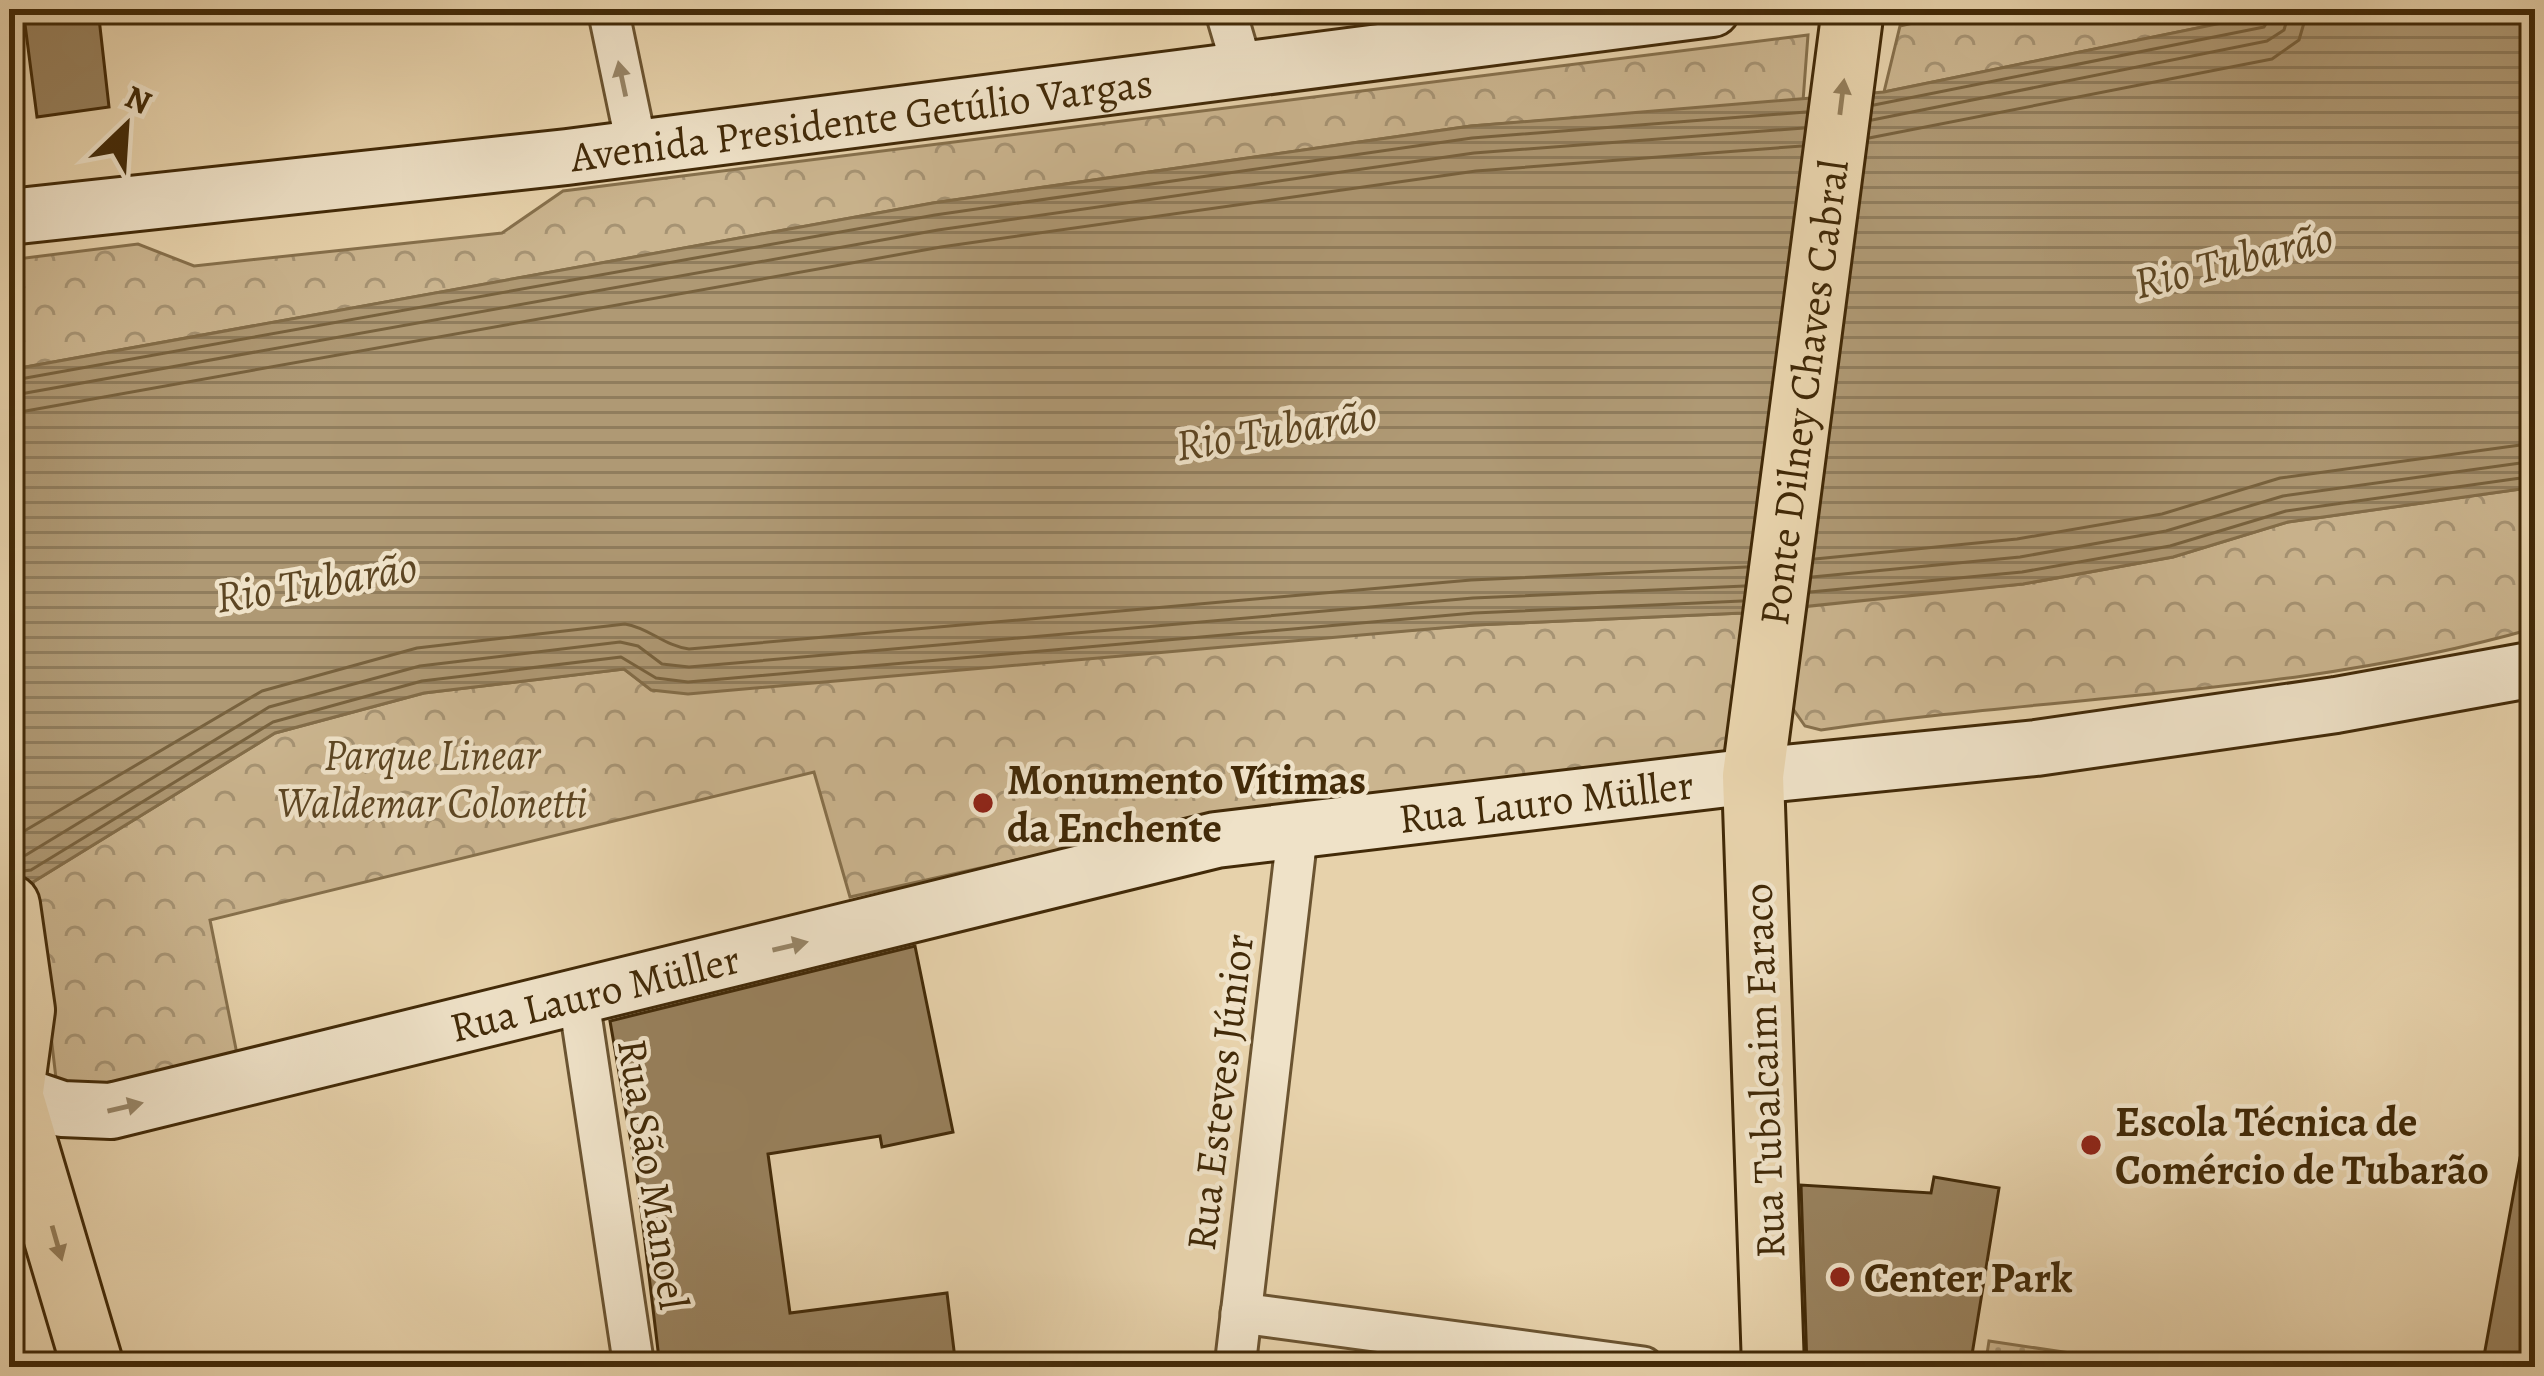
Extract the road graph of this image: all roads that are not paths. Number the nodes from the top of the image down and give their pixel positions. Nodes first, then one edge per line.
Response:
1 (608, 9) edge
2 (1225, 9) edge
3 (1712, 9) edge
4 (1852, 18) edge
5 (1243, 70) junction
6 (637, 148) junction
7 (9, 217) edge
8 (2535, 669) edge
9 (1753, 776) junction
10 (1298, 828) junction
11 (9, 905) edge
12 (578, 995) junction
13 (10, 1088) edge
14 (1241, 1313) junction
15 (93, 1367) edge
16 (634, 1367) edge
17 (1235, 1367) edge
18 (1643, 1367) edge
19 (1773, 1367) edge

6 -> 1 street
2 - 5 street
3 - 5 main road, Avenida Presidente Getúlio Vargas
9 -> 4 main road, Ponte Dilney Chaves Cabral
5 - 6 main road, Avenida Presidente Getúlio Vargas
6 - 7 main road, Avenida Presidente Getúlio Vargas
8 - 9 main road, Rua Lauro Müller
9 - 10 main road, Rua Lauro Müller
9 - 19 main road, Rua Tubalcaim Faraco
12 -> 10 main road, Rua Lauro Müller
10 - 14 street, Rua Esteves Júnior
11 - 13 main road
13 -> 12 main road, Rua Lauro Müller
12 - 16 street, Rua São Manoel
13 -> 15 main road
14 - 17 street, Rua Esteves Júnior
14 - 18 street

